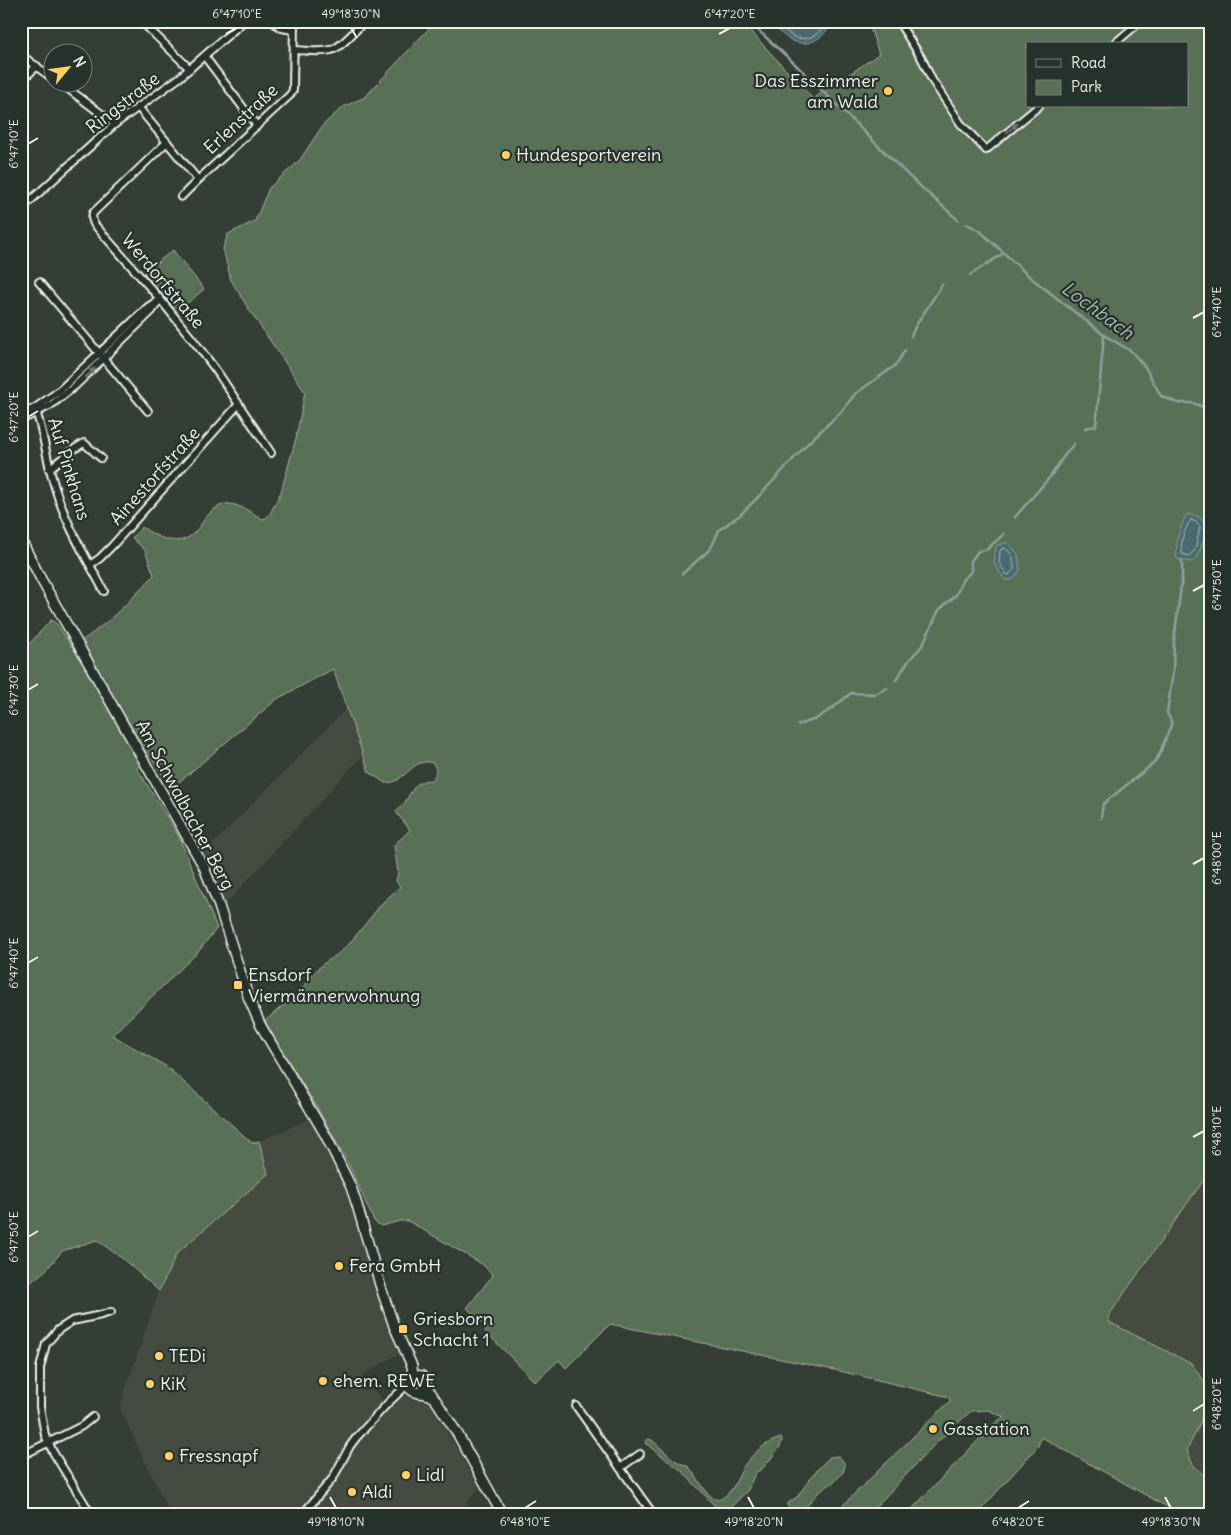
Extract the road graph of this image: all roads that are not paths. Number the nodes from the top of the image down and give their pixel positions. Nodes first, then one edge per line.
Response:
1 (140, 21) edge
2 (244, 21) edge
3 (272, 21) edge
4 (294, 21) edge
5 (365, 21) edge
6 (898, 21) edge
7 (1141, 21) edge
8 (293, 30) junction
9 (1116, 42) edge
10 (294, 50) junction
11 (21, 55) edge
12 (205, 57) junction
13 (37, 66) junction
14 (190, 69) junction
15 (42, 70) edge
16 (21, 81) edge
17 (72, 92) edge
18 (138, 107) junction
19 (1036, 108) edge
20 (115, 124) junction
21 (257, 126) junction
22 (166, 142) junction
23 (198, 180) junction
24 (181, 196) dead end
25 (21, 209) edge
26 (39, 282) dead end
27 (160, 299) junction
28 (103, 355) junction
29 (239, 404) junction
30 (35, 410) junction
31 (148, 411) dead end
32 (21, 414) edge
33 (21, 420) edge
34 (271, 454) dead end
35 (101, 458) dead end
36 (50, 469) junction
37 (21, 540) edge
38 (90, 565) junction
39 (104, 591) dead end
40 (111, 1312) dead end
41 (417, 1384) junction
42 (576, 1406) dead end
43 (93, 1417) dead end
44 (48, 1443) junction
45 (640, 1454) dead end
46 (21, 1456) edge
47 (620, 1468) junction
48 (91, 1514) edge
49 (303, 1514) edge
50 (502, 1514) edge
51 (653, 1514) edge

1 - 14 street
2 - 12 street, Ringstraße
3 - 8 street
4 - 8 street, Erlenstraße
5 - 10 street
6 -> 19 street
7 - 9 street
8 - 10 street, Erlenstraße
10 - 21 street, Erlenstraße
11 - 13 street
12 - 14 street, Ringstraße
12 - 21 street
13 - 15 street
13 - 16 street
14 - 18 street, Ringstraße
17 - 20 street
18 - 20 street, Ringstraße
18 - 22 street
20 - 25 street, Ringstraße
21 - 23 street, Erlenstraße
22 - 23 street
22 - 27 street, Werdorfstraße
23 - 24 street, Erlenstraße
26 - 28 street
27 - 28 street
27 - 29 street, Werdorfstraße
28 - 30 street
28 - 31 street
29 - 34 street, Werdorfstraße
29 - 38 street, Ainestorfstraße
30 - 32 street
30 - 33 street
30 - 36 street, Auf Pinkhans
35 - 36 street
36 - 38 street, Auf Pinkhans
37 - 41 main road, Am Schwalbacher Berg
38 - 39 street, Auf Pinkhans
40 - 44 street
41 - 49 street
41 - 50 main road
42 - 47 street
43 - 44 street
44 - 46 street
44 - 48 street
45 - 47 street
47 - 51 street

